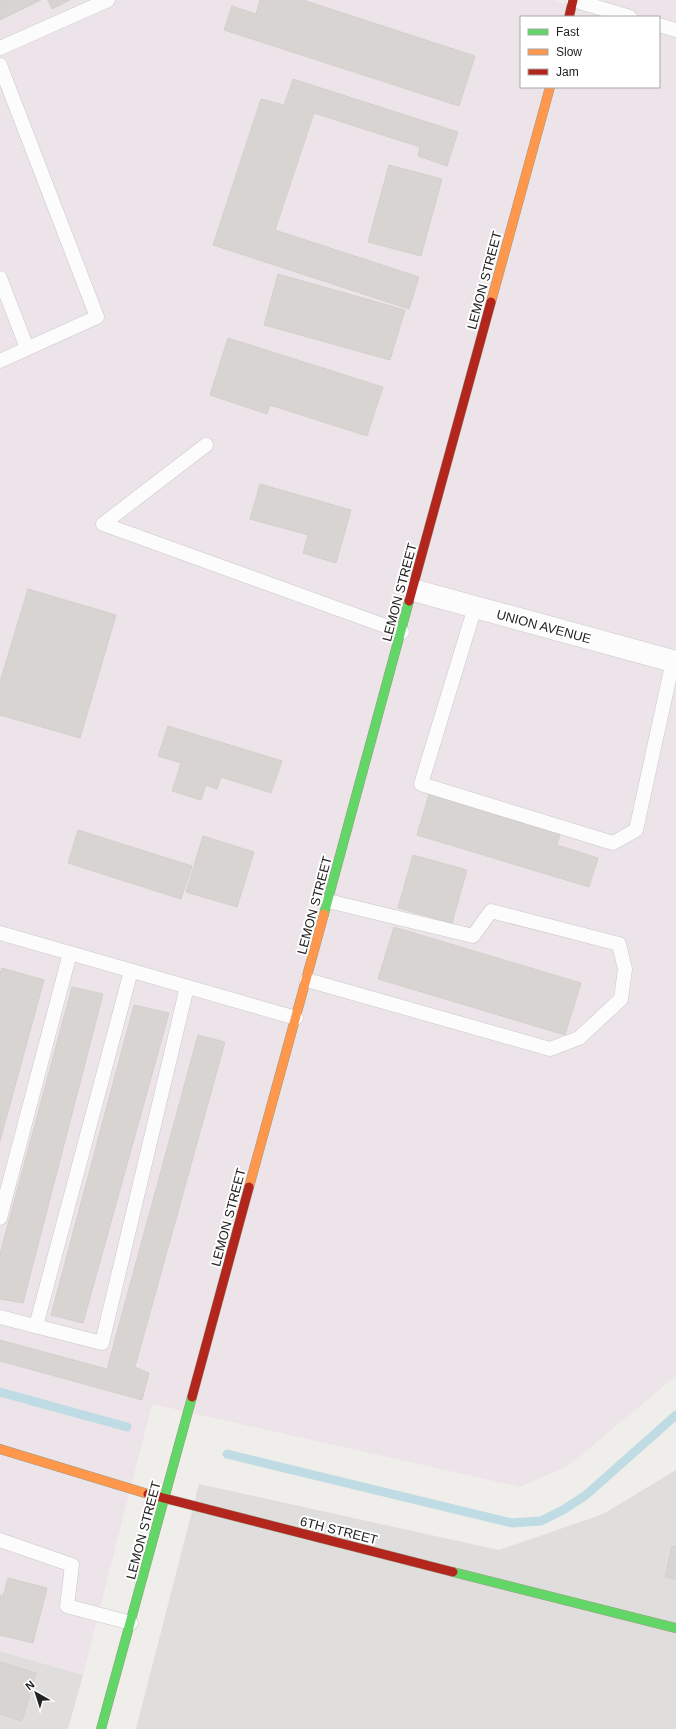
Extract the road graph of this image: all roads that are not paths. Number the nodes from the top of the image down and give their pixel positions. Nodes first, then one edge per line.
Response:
1 (108, 0) edge
2 (573, 0) edge
3 (569, 16) edge
4 (627, 16) edge
5 (660, 25) edge
6 (676, 30) edge
7 (0, 48) edge
8 (0, 65) edge
9 (550, 88) edge
10 (0, 278) edge
11 (27, 348) junction
12 (0, 361) edge
13 (206, 444) dead end
14 (413, 590) junction
15 (475, 607) junction
16 (402, 632) junction
17 (675, 661) edge
18 (328, 901) junction
19 (0, 933) edge
20 (70, 953) junction
21 (131, 971) junction
22 (307, 980) junction
23 (187, 987) junction
24 (296, 1018) junction
25 (0, 1218) edge
26 (0, 1317) edge
27 (36, 1326) junction
28 (0, 1449) edge
29 (165, 1499) junction
30 (0, 1540) edge
31 (131, 1623) junction
32 (674, 1628) dead end
33 (101, 1729) edge

1 - 7 lane
2 - 3 street
2 - 4 lane
5 - 6 lane
8 - 11 lane
9 - 14 street, LEMON STREET
10 - 11 lane
11 - 12 lane
13 - 16 lane
14 - 15 street, UNION AVENUE
14 - 16 street, LEMON STREET
15 - 17 street, UNION AVENUE
15 - 17 lane
16 - 18 street, LEMON STREET
18 - 22 street, LEMON STREET
18 - 22 lane
19 - 20 lane
20 - 21 lane
20 - 25 lane
21 - 23 lane
21 - 27 lane
22 - 24 street, LEMON STREET
23 - 24 lane
23 - 27 lane
24 - 29 street, LEMON STREET
26 - 27 lane
28 - 29 street, 6TH STREET
29 - 31 street, LEMON STREET
29 - 32 street, 6TH STREET
30 - 31 lane
31 - 33 street, LEMON STREET

